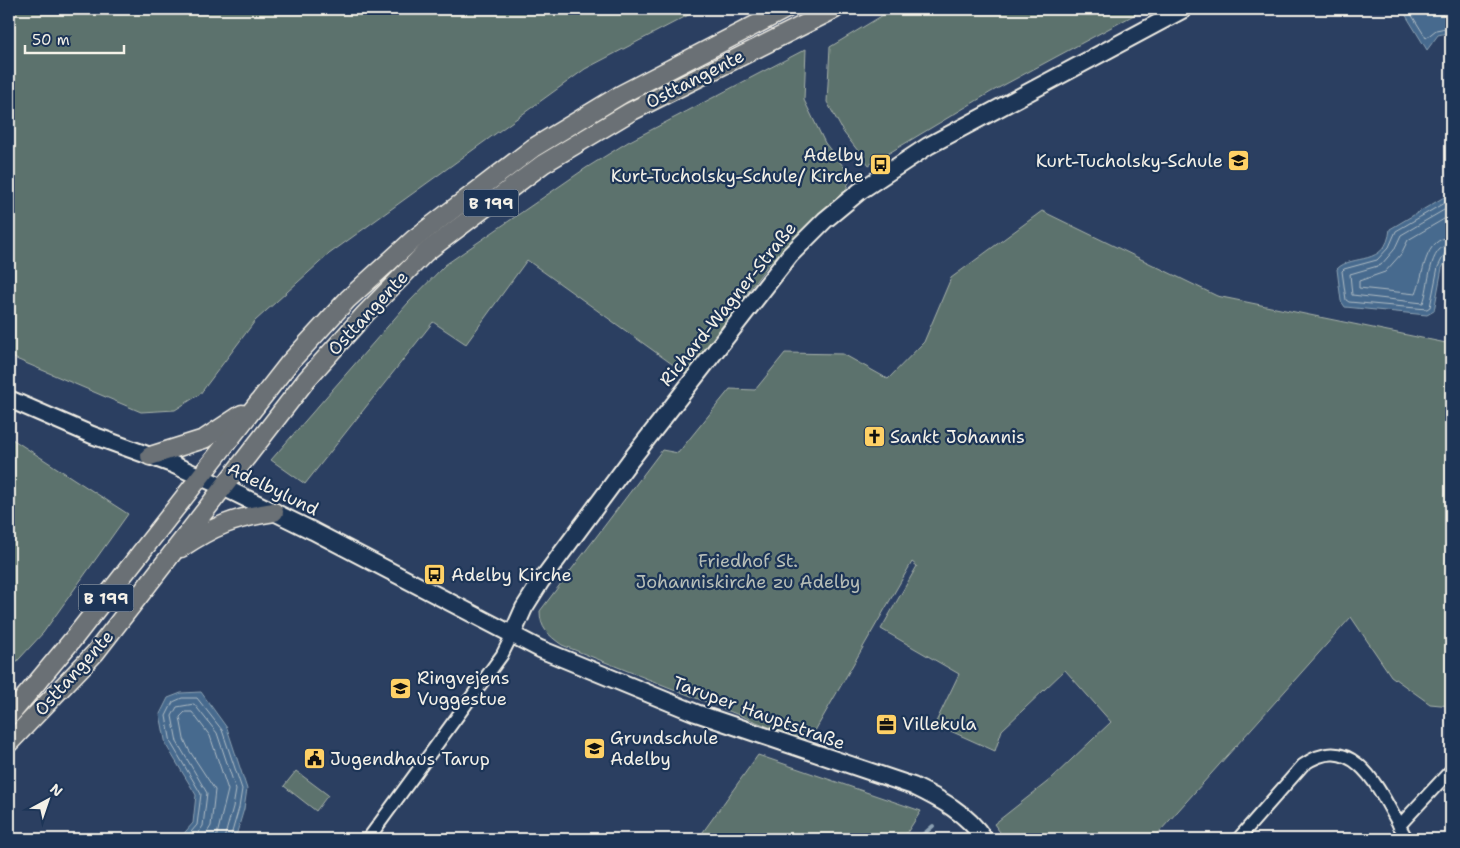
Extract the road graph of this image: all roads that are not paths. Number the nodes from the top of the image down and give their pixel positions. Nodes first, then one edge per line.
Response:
1 (786, 9) edge
2 (835, 9) edge
3 (1184, 9) edge
4 (9, 399) edge
5 (259, 402) junction
6 (150, 456) junction
7 (201, 477) junction
8 (223, 487) junction
9 (274, 512) junction
10 (172, 553) junction
11 (512, 634) junction
12 (9, 716) edge
13 (9, 743) edge
14 (1451, 770) edge
15 (1399, 826) junction
16 (368, 839) edge
17 (984, 839) edge
18 (1238, 839) edge
19 (1407, 839) edge

1 - 5 main road, Osttangente / B 199
2 - 8 main road, Osttangente / B 199
3 - 11 street, Richard-Wagner-Straße
4 - 6 street, Adelbylund
5 - 6 main road
5 - 7 main road, Osttangente / B 199
6 - 7 street, Adelbylund
7 - 8 street, Adelbylund
7 - 12 main road, Osttangente / B 199
8 - 9 street, Adelbylund
8 - 10 main road, Osttangente / B 199
9 - 10 main road
9 - 11 street, Adelbylund
10 - 13 main road, Osttangente / B 199
11 - 16 street
11 - 17 street, Taruper Hauptstraße
14 - 15 street
15 - 18 street
15 - 19 street

